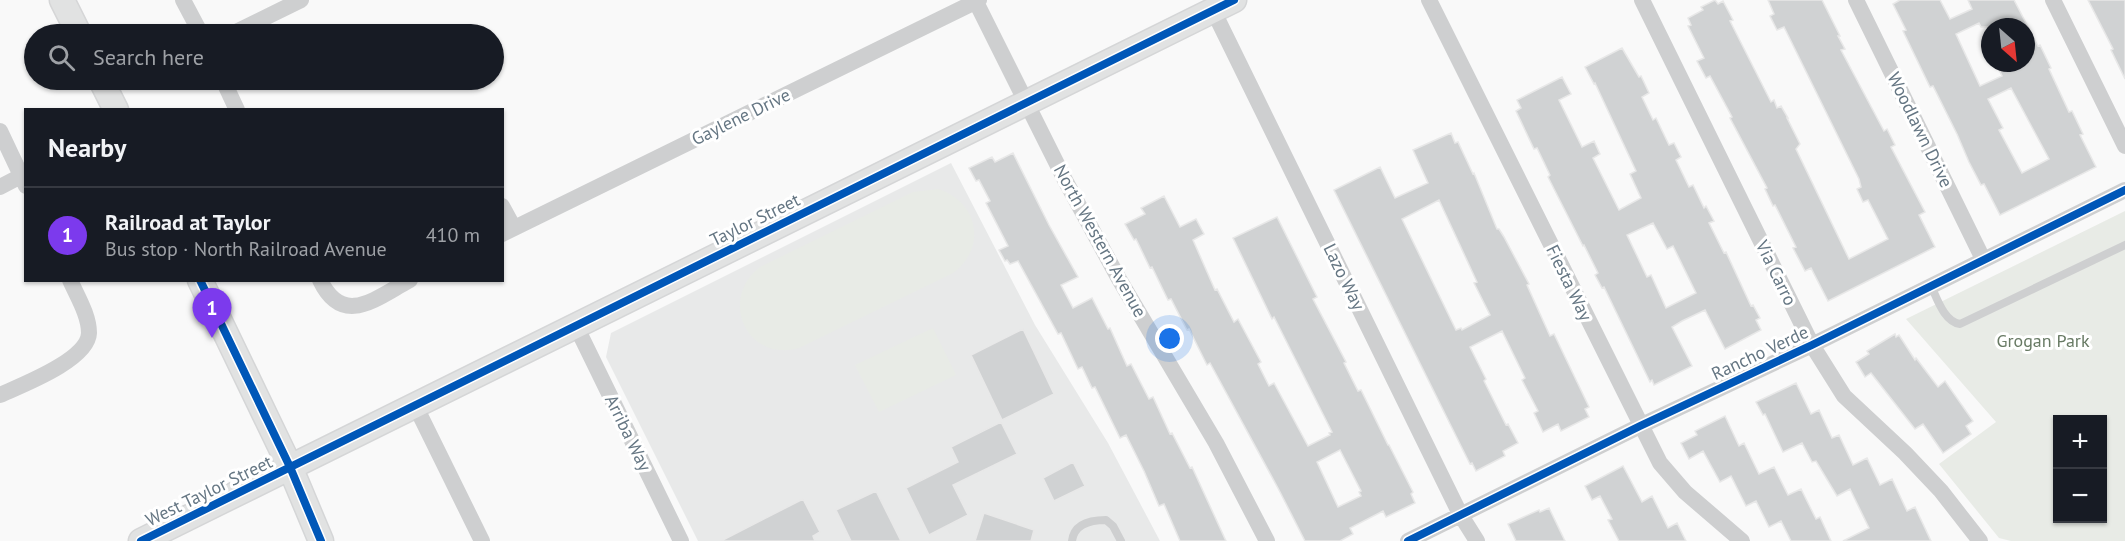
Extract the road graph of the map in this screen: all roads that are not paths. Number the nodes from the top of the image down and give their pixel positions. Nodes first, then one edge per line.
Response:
1 (62, 0) edge
2 (183, 0) edge
3 (301, 0) edge
4 (977, 0) edge
5 (1428, 0) edge
6 (1642, 0) edge
7 (1856, 0) edge
8 (2053, 0) edge
9 (1224, 5) edge
10 (74, 24) edge
11 (196, 24) edge
12 (252, 24) edge
13 (106, 90) edge
14 (228, 90) edge
15 (1027, 103) junction
16 (115, 108) edge
17 (236, 108) edge
18 (0, 131) edge
19 (2125, 146) edge
20 (23, 181) edge
21 (0, 187) edge
22 (2125, 190) edge
23 (504, 214) edge
24 (508, 231) edge
25 (2125, 245) edge
26 (1983, 259) junction
27 (71, 282) edge
28 (201, 282) edge
29 (321, 282) edge
30 (406, 282) edge
31 (1931, 285) junction
32 (576, 326) junction
33 (1812, 345) junction
34 (0, 395) edge
35 (415, 405) junction
36 (1640, 426) junction
37 (290, 467) junction
38 (1460, 514) junction
39 (141, 541) edge
40 (321, 541) edge
41 (482, 541) edge
42 (681, 541) edge
43 (1072, 541) edge
44 (1121, 541) edge
45 (1267, 541) edge
46 (1408, 541) edge
47 (1477, 541) edge
48 (1742, 541) edge
49 (1980, 541) edge

1 - 10 street
2 - 11 street
3 - 12 street
4 - 15 street, North Western Avenue
4 - 24 street, Gaylene Drive
5 - 36 street, Fiesta Way
6 - 33 street, Via Carro
7 - 26 street, Woodlawn Drive
8 - 19 street
9 - 15 street, Taylor Street
9 - 38 street, Lazo Way
13 - 16 street
14 - 17 street
15 - 32 street, Taylor Street
15 - 45 street, North Western Avenue
18 - 20 street
20 - 21 street
22 - 26 street, Rancho Verde
23 - 24 street
25 - 31 lane
26 - 31 street, Rancho Verde
27 - 34 street
28 - 37 street
29 - 30 street
31 - 33 street, Rancho Verde
32 - 35 street, Taylor Street
32 - 42 street, Arriba Way
33 - 36 street, Rancho Verde
33 - 49 street, Via Carro
35 - 37 street, Taylor Street
35 - 41 street
36 - 38 street, Rancho Verde
36 - 48 street, Fiesta Way
37 - 39 street, West Taylor Street
37 - 40 street
38 - 46 street, Rancho Verde
38 - 47 street, Lazo Way
43 - 44 lane

